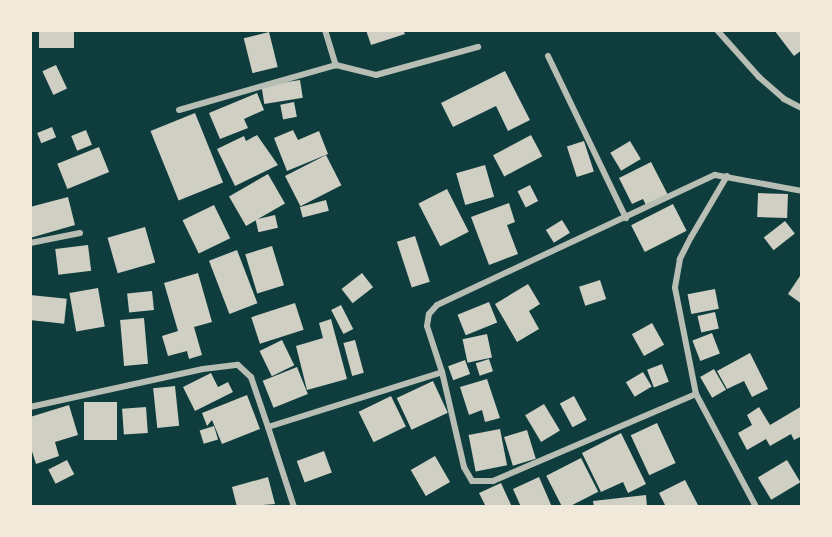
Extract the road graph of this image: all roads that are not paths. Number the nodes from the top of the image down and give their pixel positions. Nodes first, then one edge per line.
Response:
1 (325, 30) edge
2 (717, 30) edge
3 (478, 47) dead end
4 (548, 56) dead end
5 (336, 65) junction
6 (802, 108) edge
7 (178, 110) dead end
8 (727, 176) junction
9 (802, 191) edge
10 (626, 218) junction
11 (80, 233) dead end
12 (30, 243) edge
13 (442, 372) junction
14 (696, 394) junction
15 (30, 407) edge
16 (268, 427) junction
17 (294, 507) edge
18 (756, 507) edge

1 - 5 street
2 - 6 street
3 - 5 street
4 - 10 street
5 - 7 street
8 - 9 street
8 - 10 street
8 - 14 street
10 - 13 street
11 - 12 street
13 - 14 street
13 - 16 street
14 - 18 street
15 - 16 street
16 - 17 street

